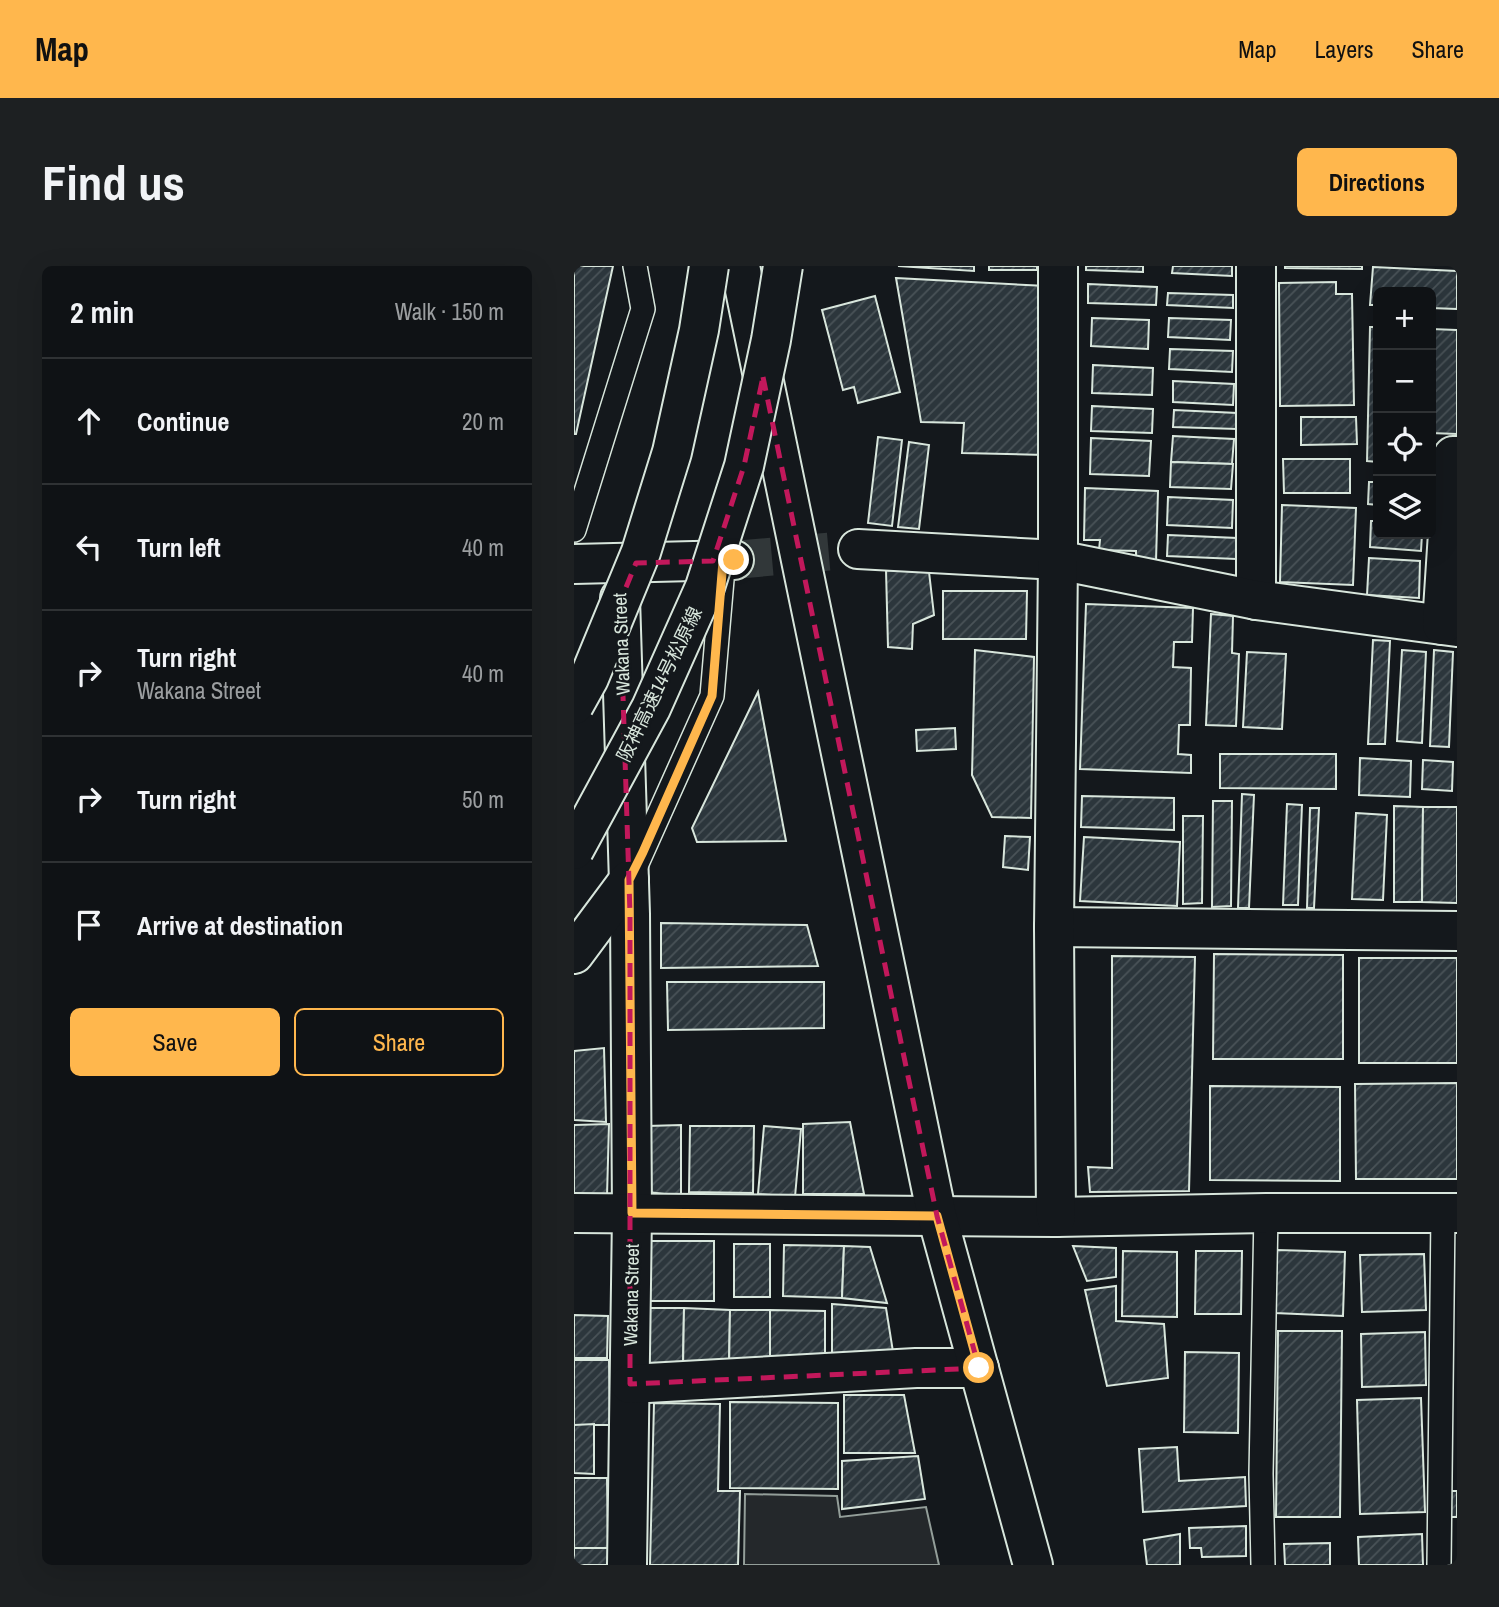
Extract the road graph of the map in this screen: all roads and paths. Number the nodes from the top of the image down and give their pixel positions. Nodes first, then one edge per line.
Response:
1 (635, 266) edge
2 (709, 266) edge
3 (740, 266) edge
4 (783, 266) edge
5 (1058, 266) edge
6 (1256, 266) edge
7 (1457, 456) edge
8 (574, 530) edge
9 (858, 549) tunnel mouth
10 (1058, 560) junction
11 (729, 561) joint
12 (574, 564) edge
13 (619, 564) junction
14 (1256, 600) junction
15 (1449, 626) edge
16 (574, 705) edge
17 (574, 850) edge
18 (629, 880) junction
19 (1054, 927) junction
20 (1457, 932) edge
21 (574, 954) edge
22 (574, 1213) edge
23 (632, 1213) junction
24 (1266, 1213) junction
25 (1450, 1213) edge
26 (937, 1216) junction
27 (1056, 1217) junction
28 (979, 1368) junction
29 (630, 1384) junction
30 (627, 1565) edge
31 (1033, 1565) edge
32 (1263, 1565) edge
33 (1439, 1565) edge

1 - 8 lane
2 - 16 main road, bridge
3 - 26 main road
4 - 17 main road, 阪神高速14号松原線, bridge
5 - 10 main road
6 - 14 main road
7 - 15 main road
9 - 10 main road
10 - 14 main road
10 - 19 main road
11 - 13 main road
11 - 18 lane
12 - 13 main road
13 - 18 main road, Wakana Street
14 - 15 main road
18 - 21 main road
18 - 23 main road, Wakana Street
19 - 20 main road
19 - 27 main road
22 - 23 main road
23 - 26 main road
23 - 29 main road, Wakana Street
24 - 25 main road
24 - 27 main road
24 - 32 lane
25 - 33 lane
26 - 27 main road
26 - 28 main road
28 - 29 main road
28 - 31 main road
29 - 30 main road, Wakana Street

